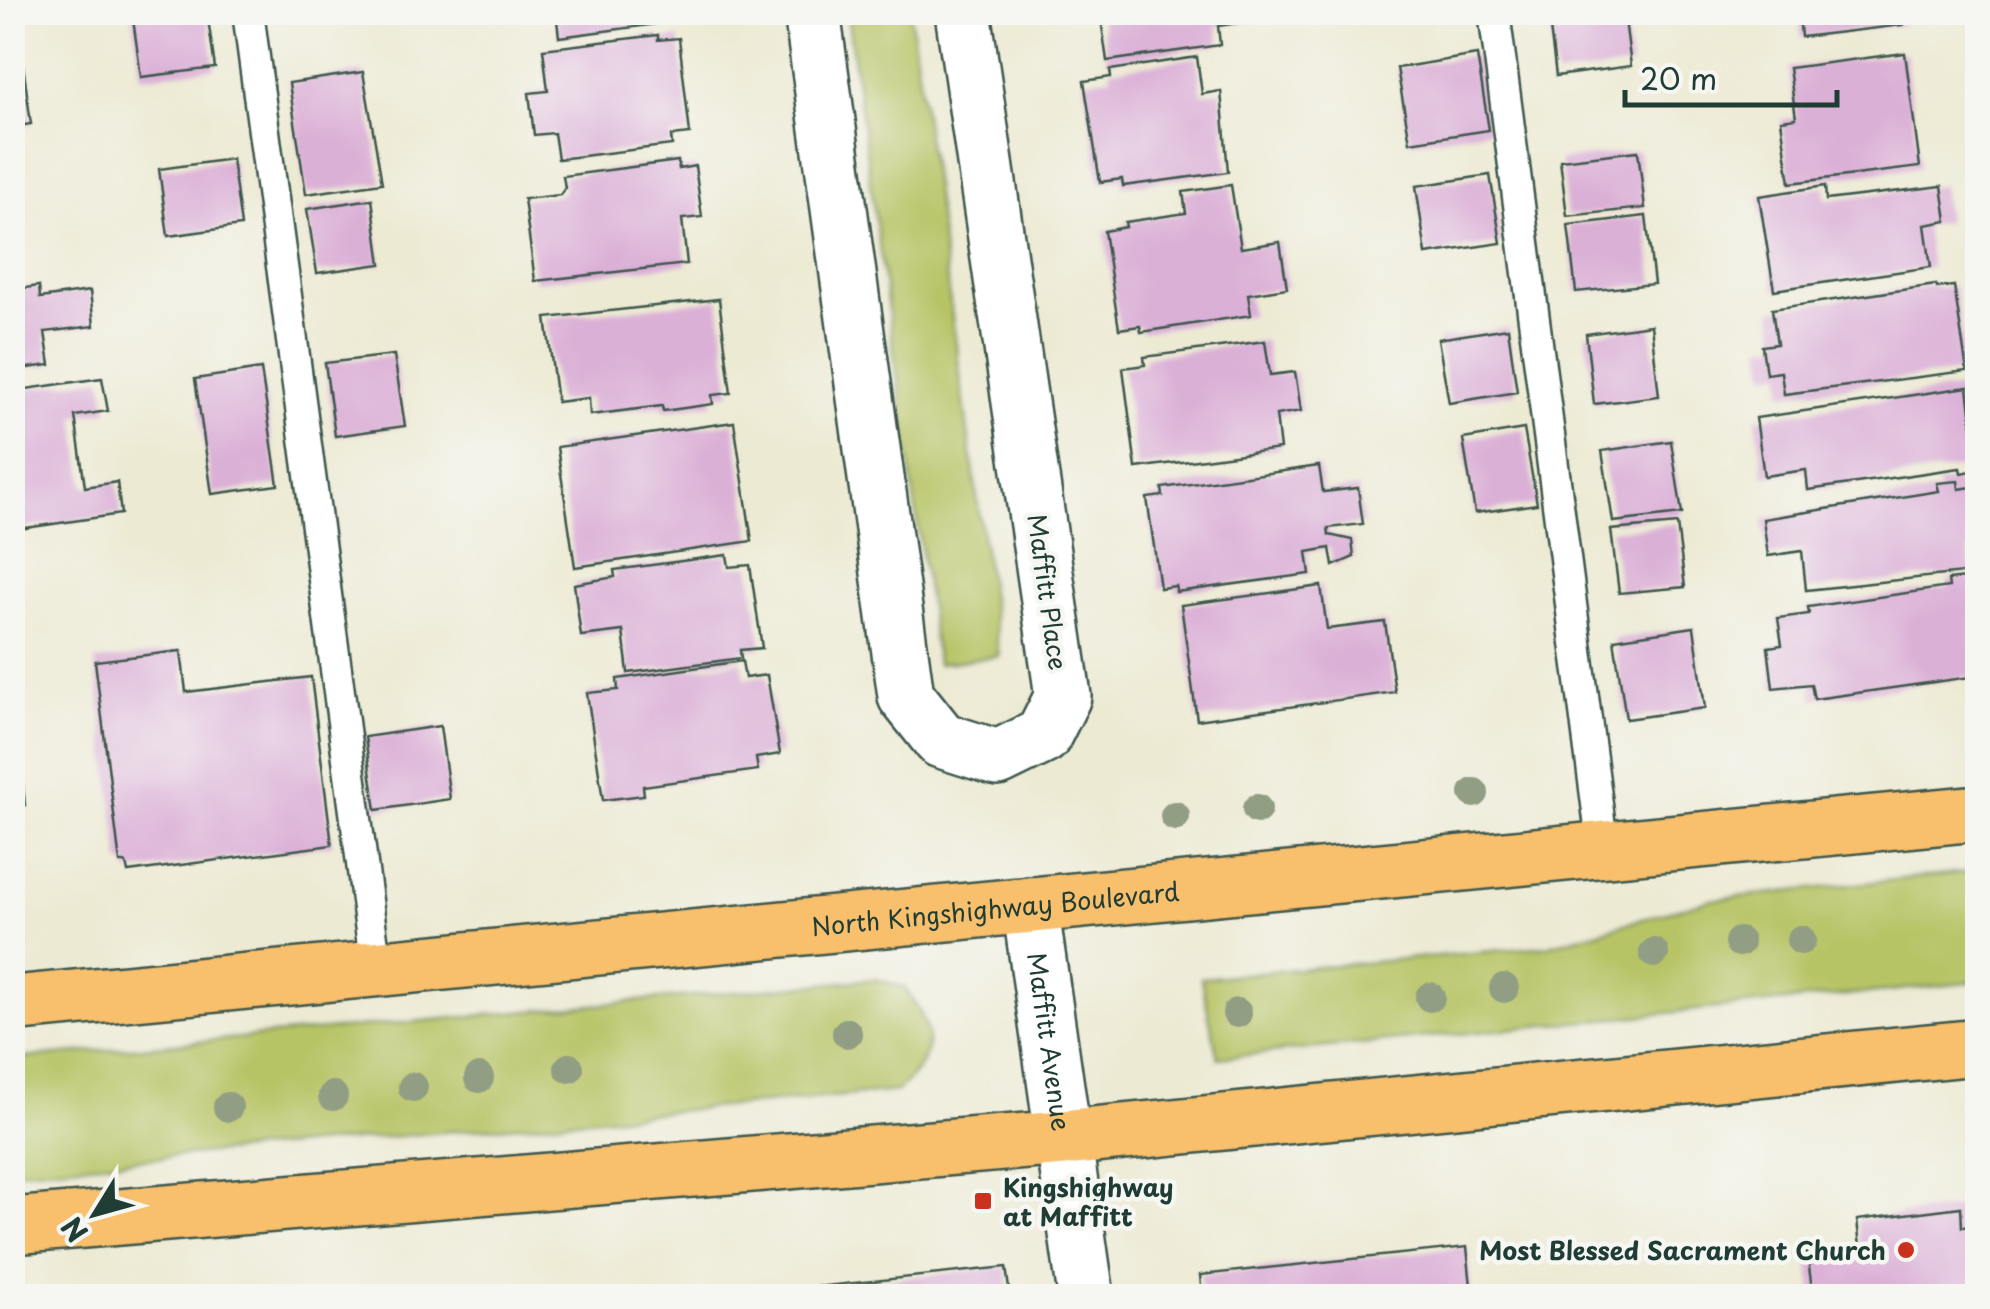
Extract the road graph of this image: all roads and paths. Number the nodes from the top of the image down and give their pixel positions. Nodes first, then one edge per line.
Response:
1 (248, 12) edge
2 (812, 12) edge
3 (962, 12) edge
4 (1494, 12) edge
5 (1978, 812) edge
6 (1603, 850) junction
7 (1030, 905) junction
8 (376, 968) junction
9 (12, 1004) edge
10 (1978, 1048) edge
11 (1063, 1138) junction
12 (12, 1226) edge
13 (1086, 1296) edge

1 - 8 lane
2 - 3 street, Maffitt Place
4 - 6 lane
5 - 6 main road, North Kingshighway Boulevard
6 - 7 main road, North Kingshighway Boulevard
7 - 8 main road, North Kingshighway Boulevard
7 - 11 street, Maffitt Avenue
8 - 9 main road, North Kingshighway Boulevard
10 - 11 main road
11 - 12 main road
11 - 13 street, Maffitt Avenue

